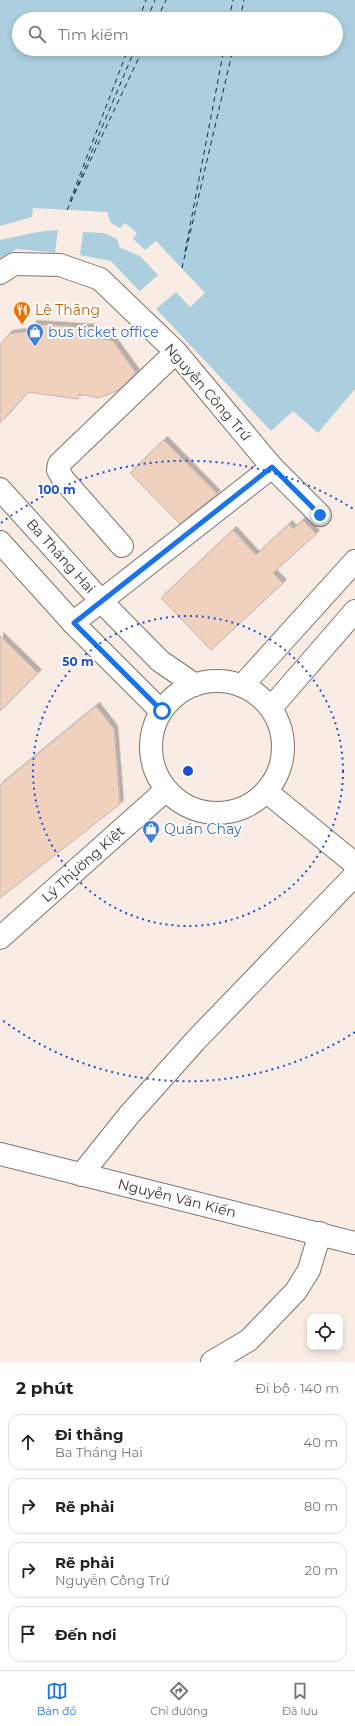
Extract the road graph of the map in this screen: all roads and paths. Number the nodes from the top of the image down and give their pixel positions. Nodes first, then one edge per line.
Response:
1 (0, 273) edge
2 (176, 352) junction
3 (272, 467) junction
4 (0, 489) edge
5 (320, 515) dead end
6 (0, 542) edge
7 (122, 546) dead end
8 (355, 561) edge
9 (102, 602) junction
10 (355, 610) edge
11 (74, 623) junction
12 (195, 685) junction
13 (242, 686) junction
14 (271, 708) junction
15 (162, 711) junction
16 (166, 790) junction
17 (267, 792) junction
18 (355, 864) edge
19 (355, 874) edge
20 (0, 938) edge
21 (0, 1154) edge
22 (80, 1175) junction
23 (320, 1233) junction
24 (355, 1243) edge
25 (212, 1362) edge

1 - 2 main road, Nguyễn Công Trứ
2 - 3 main road, Nguyễn Công Trứ
2 - 7 main road
3 - 5 main road, Nguyễn Công Trứ
3 - 9 main road
4 - 9 main road, Ba Tháng Hai
6 - 11 main road
8 - 13 main road
9 - 11 main road
9 - 12 main road, Ba Tháng Hai
10 - 14 main road
11 - 15 main road
12 - 13 main road
12 - 15 main road
13 - 14 main road
14 - 17 main road
15 - 16 main road
16 - 17 main road
16 - 20 main road, Lý Thường Kiệt
17 - 18 main road
19 - 22 main road
21 - 22 main road, Nguyễn Văn Kiến
22 - 23 main road, Nguyễn Văn Kiến
23 - 24 main road, Nguyễn Văn Kiến
23 - 25 main road

